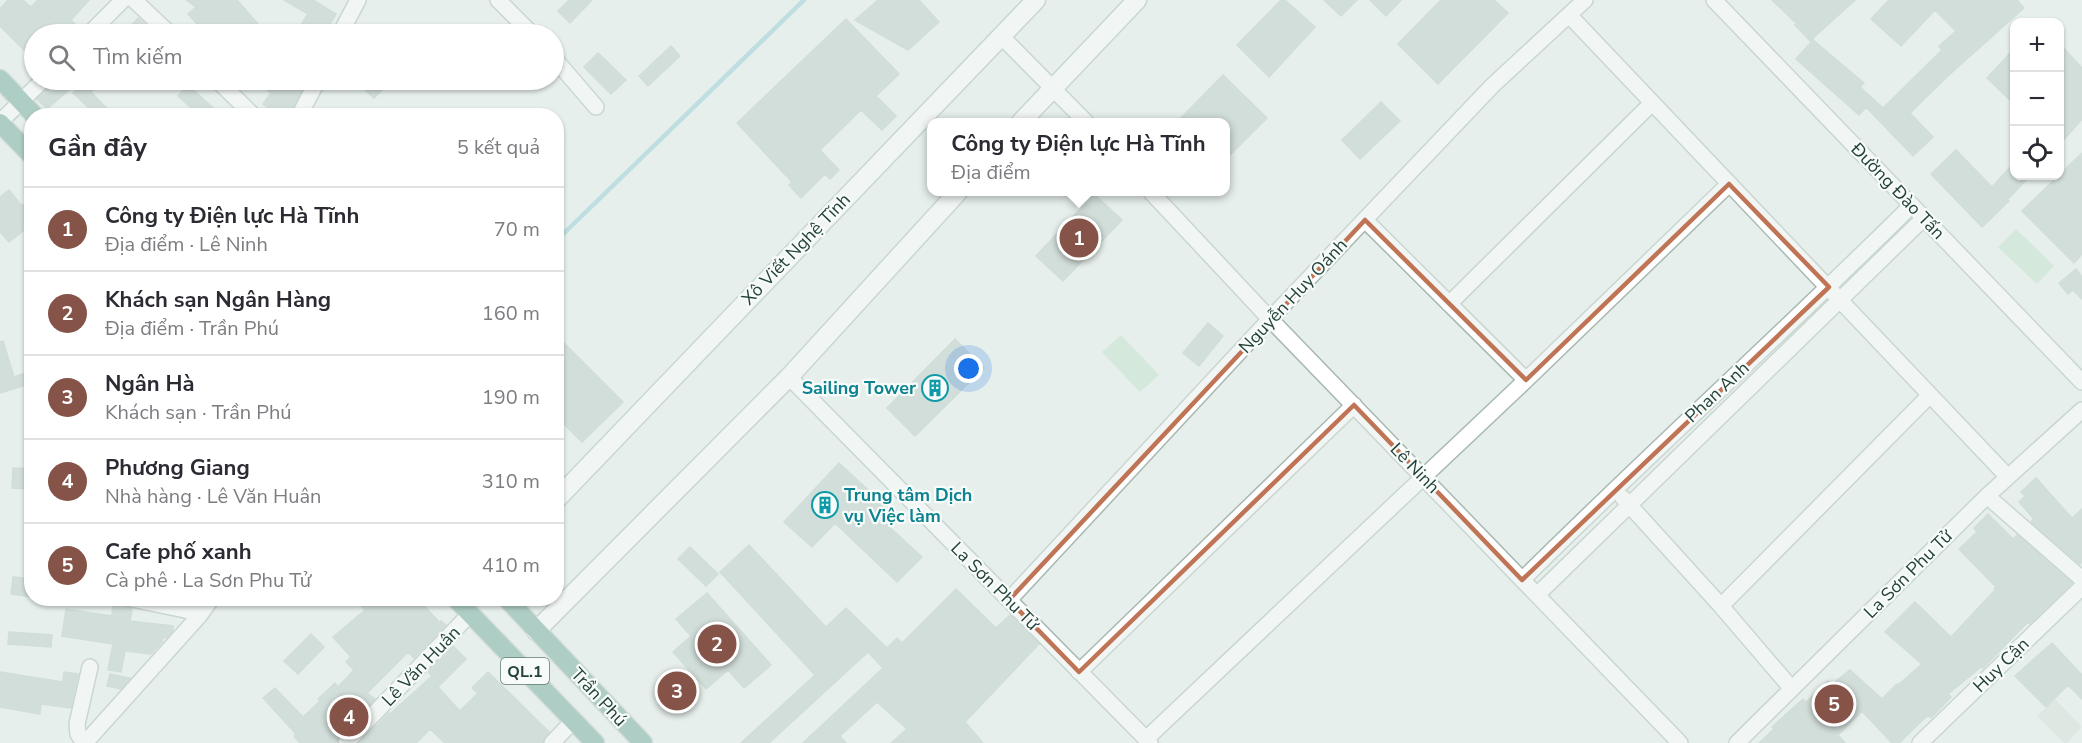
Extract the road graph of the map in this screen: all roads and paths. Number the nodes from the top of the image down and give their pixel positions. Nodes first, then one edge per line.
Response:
1 (123, 0) edge
2 (134, 0) edge
3 (358, 0) edge
4 (498, 0) edge
5 (1036, 0) edge
6 (1137, 0) edge
7 (1585, 0) edge
8 (1714, 0) edge
9 (1569, 15) junction
10 (99, 24) edge
11 (159, 24) edge
12 (345, 24) edge
13 (522, 24) edge
14 (1001, 36) junction
15 (564, 70) edge
16 (0, 79) edge
17 (1053, 87) junction
18 (33, 90) edge
19 (227, 90) edge
20 (312, 90) edge
21 (21, 101) junction
22 (1652, 103) junction
23 (596, 107) dead end
24 (28, 108) edge
25 (246, 108) edge
26 (302, 108) edge
27 (1025, 118) edge
28 (1081, 118) edge
29 (0, 122) edge
30 (24, 148) edge
31 (1729, 184) junction
32 (954, 196) edge
33 (1155, 196) edge
34 (1912, 205) junction
35 (1924, 219) junction
36 (1365, 220) junction
37 (1829, 287) junction
38 (1841, 300) junction
39 (1449, 304) junction
40 (1270, 319) junction
41 (789, 377) junction
42 (1526, 380) junction
43 (2082, 382) edge
44 (1930, 395) junction
45 (1354, 405) junction
46 (2082, 410) edge
47 (1422, 476) junction
48 (2007, 477) junction
49 (1614, 489) junction
50 (564, 492) edge
51 (1987, 496) junction
52 (1629, 505) junction
53 (1522, 579) junction
54 (2082, 579) edge
55 (2082, 587) edge
56 (1537, 595) junction
57 (1009, 600) junction
58 (564, 603) edge
59 (166, 606) edge
60 (206, 606) edge
61 (462, 606) edge
62 (513, 606) edge
63 (561, 606) edge
64 (1721, 606) junction
65 (470, 614) junction
66 (200, 615) junction
67 (536, 631) junction
68 (90, 668) dead end
69 (1079, 672) junction
70 (1792, 689) junction
71 (573, 721) junction
72 (1148, 741) edge
73 (85, 743) edge
74 (346, 743) edge
75 (552, 743) edge
76 (595, 743) edge
77 (642, 743) edge
78 (1680, 743) edge
79 (1737, 743) edge
80 (1920, 743) edge

1 - 10 street
2 - 11 street
3 - 12 street
4 - 13 street
5 - 14 street, Xô Viết Nghệ Tĩnh
6 - 17 street
7 - 9 street, Nguyễn Huy Oánh
8 - 34 street, Đường Đào Tấn
9 - 22 street
9 - 36 street, Nguyễn Huy Oánh
14 - 17 street
14 - 50 street, Xô Viết Nghệ Tĩnh
15 - 23 street
16 - 21 main road
17 - 27 street
17 - 28 street
18 - 21 street
19 - 25 street
20 - 26 street
21 - 24 main road
21 - 29 street
22 - 31 street
22 - 39 street
29 - 30 main road
31 - 37 street
31 - 42 street
32 - 41 street
33 - 40 street, Lê Ninh
34 - 35 street, Đường Đào Tấn
34 - 37 street, Phan Anh
35 - 38 street, Phan Anh
35 - 43 street, Đường Đào Tấn
36 - 39 street
36 - 40 street, Nguyễn Huy Oánh
37 - 38 street
37 - 49 street, Phan Anh
38 - 44 street
38 - 52 street, Phan Anh
39 - 42 street
40 - 45 street, Lê Ninh
40 - 57 street, Nguyễn Huy Oánh
41 - 57 street, La Sơn Phu Tử
41 - 58 street
42 - 47 street
44 - 48 street
44 - 64 street
45 - 47 street, Lê Ninh
45 - 69 street
46 - 48 street, La Sơn Phu Tử
47 - 53 street, Lê Ninh
47 - 72 street
48 - 51 street, La Sơn Phu Tử
49 - 52 street
49 - 53 street, Phan Anh
51 - 54 street
51 - 70 street, La Sơn Phu Tử
52 - 56 street, Phan Anh
52 - 64 street
53 - 56 street, Lê Ninh
55 - 80 street, Huy Cận
56 - 78 street, Lê Ninh
57 - 69 street, La Sơn Phu Tử
59 - 66 street
60 - 66 street
61 - 65 main road, Trần Phú / QL.1
62 - 67 main road, Trần Phú / QL.1
63 - 67 street
64 - 70 street
65 - 71 main road, Trần Phú / QL.1
65 - 74 street, Lê Văn Huân
66 - 73 street
67 - 77 main road, Trần Phú / QL.1
68 - 73 street
69 - 72 street, La Sơn Phu Tử
70 - 79 street, La Sơn Phu Tử
71 - 75 street
71 - 76 main road, Trần Phú / QL.1

